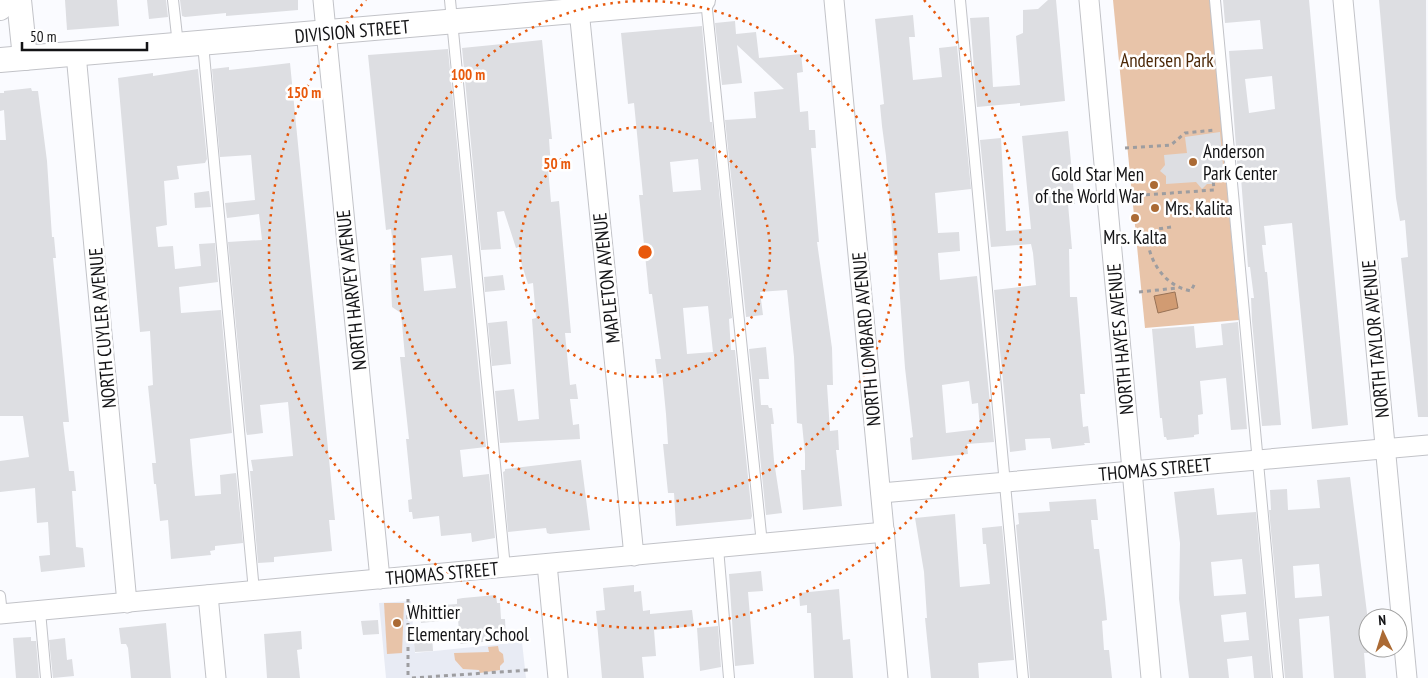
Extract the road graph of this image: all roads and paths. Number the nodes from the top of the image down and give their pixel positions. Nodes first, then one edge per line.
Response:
1 (4, 0) edge
2 (19, 0) edge
3 (173, 0) edge
4 (323, 0) edge
5 (705, 0) edge
6 (834, 0) edge
7 (960, 0) edge
8 (1089, 0) edge
9 (1215, 0) edge
10 (1343, 0) edge
11 (579, 6) edge
12 (0, 8) edge
13 (451, 11) edge
14 (326, 34) junction
15 (202, 44) junction
16 (178, 46) junction
17 (76, 54) junction
18 (25, 58) junction
19 (0, 60) edge
20 (1228, 128) junction
21 (1125, 148) dead end
22 (1227, 178) dead end
23 (1130, 196) dead end
24 (1171, 227) dead end
25 (1134, 238) dead end
26 (1147, 238) junction
27 (1195, 282) dead end
28 (1177, 288) junction
29 (1139, 292) dead end
30 (1428, 445) edge
31 (1386, 449) junction
32 (1258, 460) junction
33 (1132, 471) junction
34 (1004, 483) junction
35 (881, 493) junction
36 (885, 532) junction
37 (762, 544) junction
38 (718, 548) junction
39 (634, 556) junction
40 (547, 564) junction
41 (505, 568) junction
42 (380, 579) junction
43 (254, 591) junction
44 (208, 595) junction
45 (408, 599) dead end
46 (127, 603) junction
47 (1, 608) edge
48 (40, 611) junction
49 (529, 670) dead end
50 (46, 678) edge
51 (216, 678) edge
52 (408, 678) edge
53 (412, 678) edge
54 (558, 678) edge
55 (729, 678) edge
56 (898, 678) edge
57 (1023, 678) edge
58 (1152, 678) edge
59 (1278, 678) edge
60 (1407, 678) edge

1 - 12 street
2 - 18 street
3 - 16 lane
4 - 14 street, NORTH HARVEY AVENUE
5 - 11 street, DIVISION STREET
5 - 37 lane
6 - 35 street, NORTH LOMBARD AVENUE
7 - 34 lane
8 - 33 street, NORTH HAYES AVENUE
9 - 20 lane
10 - 31 street, NORTH TAYLOR AVENUE
11 - 13 street, DIVISION STREET
11 - 39 street, MAPLETON AVENUE
13 - 14 street, DIVISION STREET
13 - 41 lane
14 - 15 street, DIVISION STREET
14 - 42 street, NORTH HARVEY AVENUE
15 - 16 street, DIVISION STREET
15 - 43 lane
16 - 17 street, DIVISION STREET
17 - 18 street, DIVISION STREET
17 - 46 street, NORTH CUYLER AVENUE
18 - 19 street, DIVISION STREET
20 - 21 path
20 - 32 lane
22 - 23 path
24 - 26 path
25 - 26 path
26 - 28 path
27 - 28 path
28 - 29 path
30 - 31 street, THOMAS STREET
31 - 32 street, THOMAS STREET
31 - 60 street, NORTH TAYLOR AVENUE
32 - 33 street, THOMAS STREET
32 - 59 lane
33 - 34 street, THOMAS STREET
33 - 58 street, NORTH HAYES AVENUE
34 - 35 street, THOMAS STREET
34 - 57 lane
35 - 36 street, NORTH LOMBARD AVENUE
36 - 37 street, THOMAS STREET
36 - 56 street, NORTH LOMBARD AVENUE
37 - 38 street, THOMAS STREET
38 - 39 street, THOMAS STREET
38 - 55 lane
39 - 40 street, THOMAS STREET
40 - 41 street, THOMAS STREET
40 - 54 street
41 - 42 street, THOMAS STREET
42 - 43 street, THOMAS STREET
43 - 44 street, THOMAS STREET
44 - 46 street, THOMAS STREET
44 - 51 street
45 - 52 path
46 - 48 street, THOMAS STREET
47 - 48 street, THOMAS STREET
48 - 50 lane
49 - 53 path

